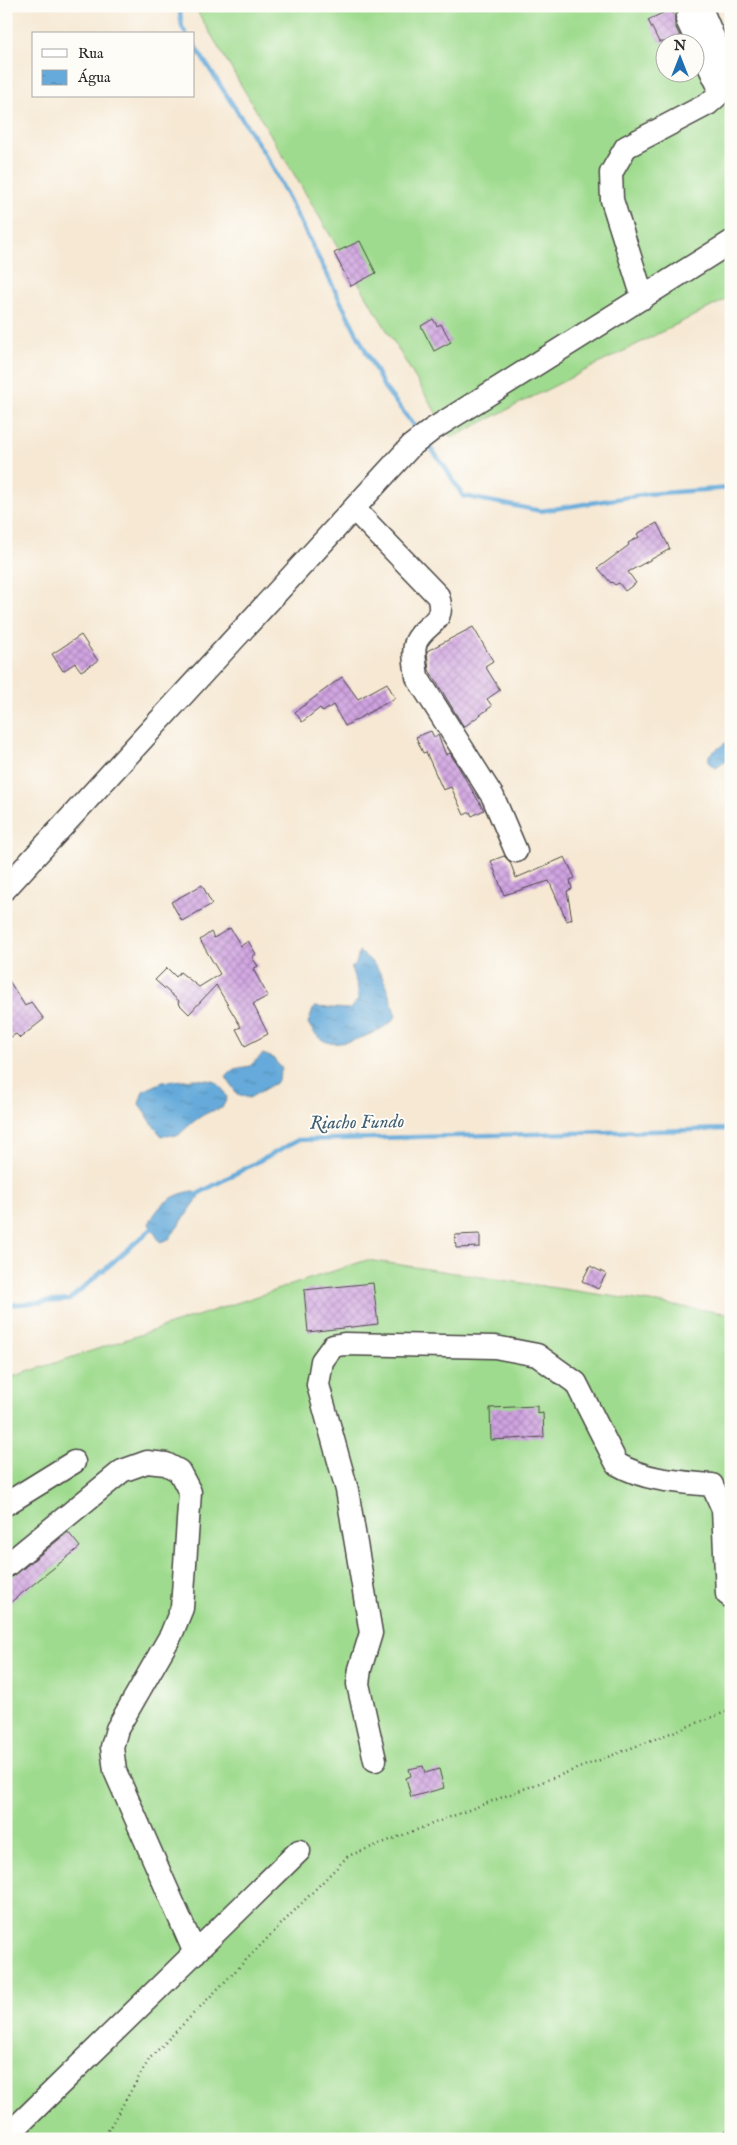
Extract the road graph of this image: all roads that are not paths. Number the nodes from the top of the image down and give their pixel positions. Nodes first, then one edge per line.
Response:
1 (694, 13) edge
2 (731, 68) edge
3 (731, 242) edge
4 (643, 298) junction
5 (354, 509) junction
6 (516, 852) dead end
7 (6, 888) edge
8 (74, 1462) dead end
9 (6, 1504) edge
10 (6, 1566) edge
11 (731, 1597) edge
12 (375, 1760) dead end
13 (299, 1851) dead end
14 (195, 1953) junction
15 (6, 2138) edge

1 - 2 street
1 - 4 street
3 - 4 street
4 - 5 street
5 - 6 street
5 - 7 street
8 - 9 street
10 - 14 street
11 - 12 street
13 - 14 street
14 - 15 street

